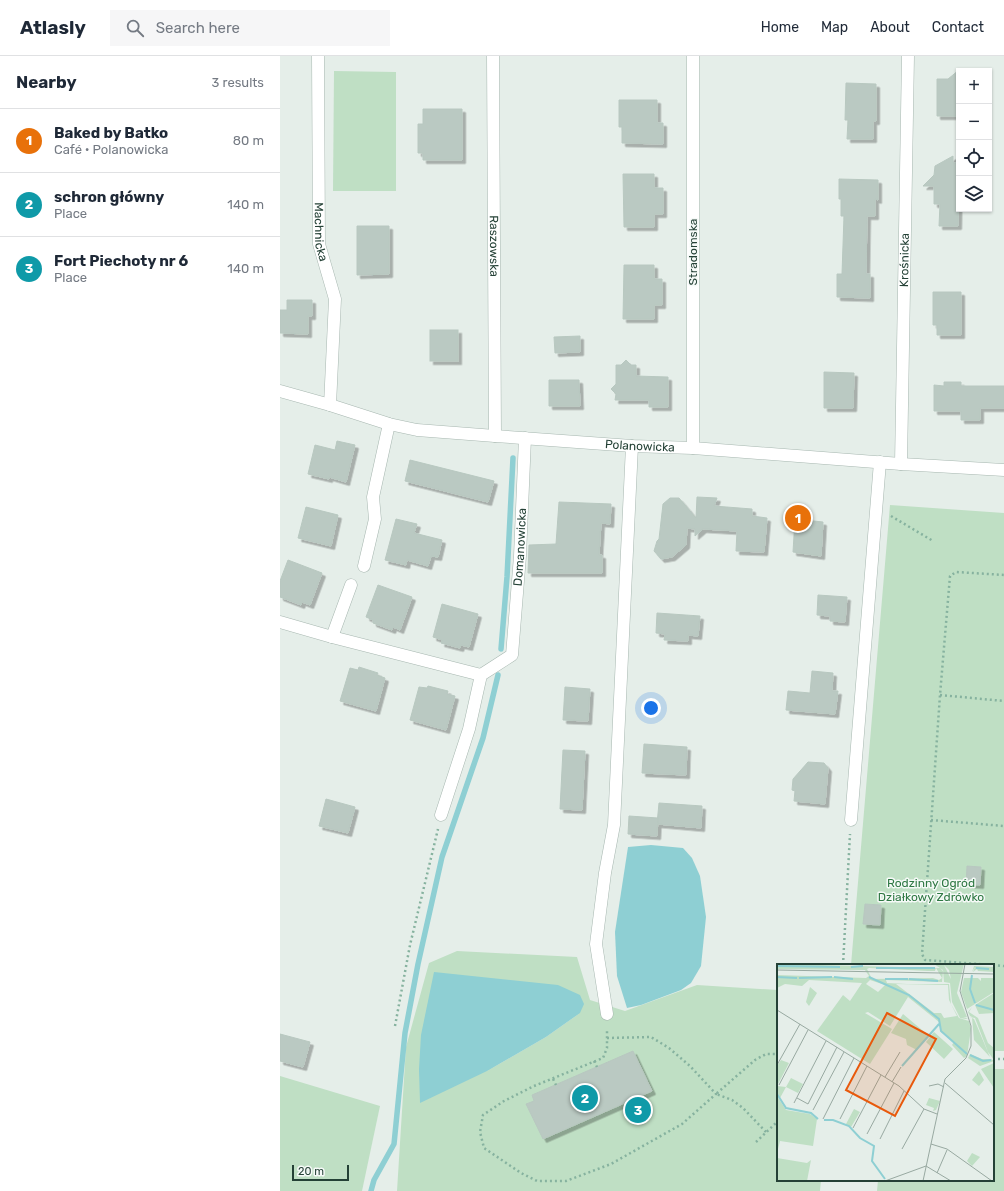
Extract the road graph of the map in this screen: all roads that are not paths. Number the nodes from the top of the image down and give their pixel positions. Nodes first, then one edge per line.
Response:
1 (318, 56) edge
2 (493, 56) edge
3 (693, 56) edge
4 (908, 56) edge
5 (280, 391) edge
6 (330, 405) junction
7 (389, 424) junction
8 (495, 436) junction
9 (525, 438) junction
10 (632, 446) junction
11 (693, 448) junction
12 (880, 462) junction
13 (901, 464) junction
14 (1004, 470) edge
15 (364, 566) dead end
16 (351, 585) dead end
17 (280, 622) edge
18 (332, 637) junction
19 (480, 675) junction
20 (441, 815) road end
21 (851, 820) road end
22 (607, 1014) road end

1 - 6 street, Machnicka
2 - 8 street, Raszowska
3 - 11 street, Stradomska
4 - 13 street, Krośnicka
5 - 6 street, Polanowicka
6 - 7 street, Polanowicka
7 - 8 street, Polanowicka
7 - 15 street
8 - 9 street, Polanowicka
9 - 10 street, Polanowicka
9 - 19 street, Domanowicka
10 - 11 street, Polanowicka
10 - 22 street
11 - 12 street, Polanowicka
12 - 13 street, Polanowicka
12 - 21 street
13 - 14 street, Polanowicka
16 - 18 street
17 - 18 street
18 - 19 street
19 - 20 street

